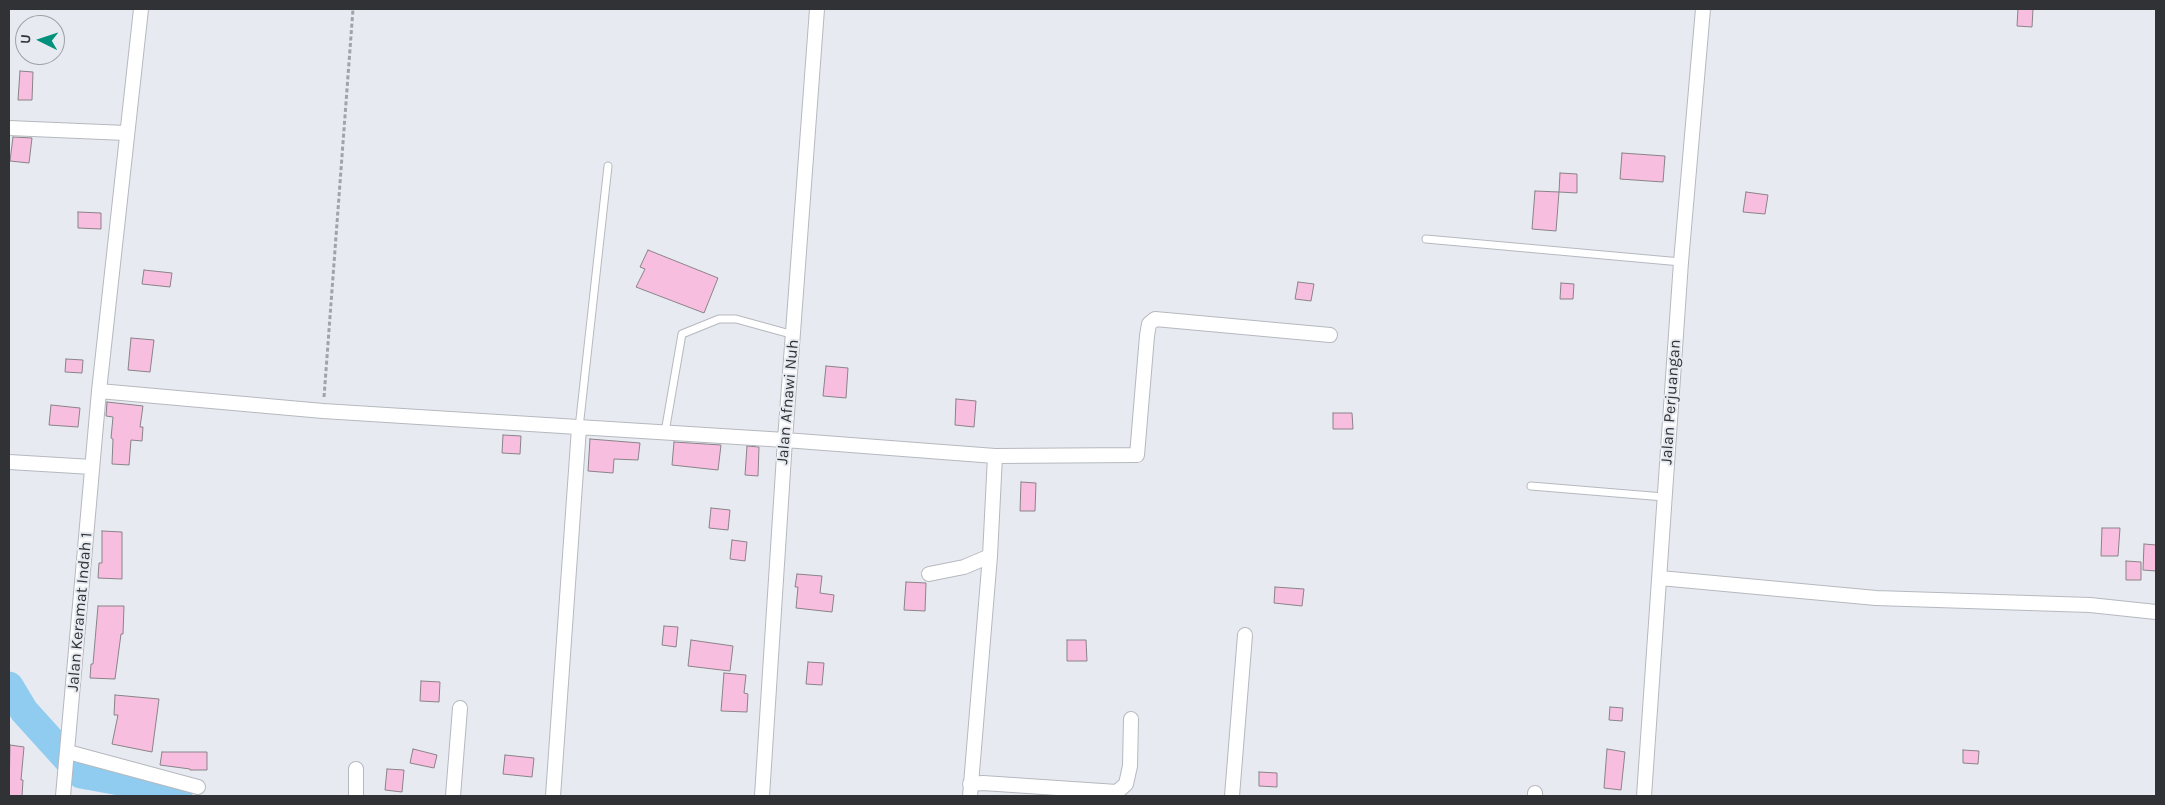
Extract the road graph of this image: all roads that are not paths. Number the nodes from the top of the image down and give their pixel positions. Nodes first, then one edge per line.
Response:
1 (141, 9) edge
2 (817, 9) edge
3 (1703, 9) edge
4 (9, 128) edge
5 (126, 133) junction
6 (608, 166) dead end
7 (1426, 239) dead end
8 (1681, 262) junction
9 (794, 335) junction
10 (1330, 335) dead end
11 (99, 392) junction
12 (578, 428) junction
13 (666, 432) junction
14 (785, 440) junction
15 (995, 456) junction
16 (9, 462) edge
17 (92, 467) junction
18 (1531, 486) dead end
19 (1664, 497) junction
20 (990, 556) junction
21 (929, 574) dead end
22 (1660, 578) junction
23 (2156, 612) edge
24 (1245, 635) dead end
25 (460, 708) dead end
26 (1131, 719) dead end
27 (68, 754) junction
28 (356, 769) dead end
29 (198, 787) dead end
30 (970, 790) edge
31 (63, 794) edge
32 (356, 796) edge
33 (453, 796) edge
34 (553, 796) edge
35 (762, 796) edge
36 (1232, 796) edge
37 (1644, 796) edge

1 - 5 street, Jalan Keramat Indah 1
2 - 9 street, Jalan Afnawi Nuh
3 - 8 street, Jalan Perjuangan
4 - 5 street
5 - 11 street, Jalan Keramat Indah 1
6 - 12 lane
7 - 8 lane
8 - 19 street, Jalan Perjuangan
9 - 13 lane
9 - 14 street, Jalan Afnawi Nuh
10 - 15 street
11 - 12 street
11 - 17 street, Jalan Keramat Indah 1
12 - 13 street
12 - 34 street
13 - 14 street
14 - 15 street
14 - 35 street, Jalan Afnawi Nuh
15 - 20 street
16 - 17 street
17 - 27 street, Jalan Keramat Indah 1
18 - 19 lane
19 - 22 street, Jalan Perjuangan
20 - 21 street
20 - 30 street
22 - 23 street
22 - 37 street, Jalan Perjuangan
24 - 36 street
25 - 33 street
26 - 30 street
27 - 29 street
27 - 31 street, Jalan Keramat Indah 1
28 - 32 street

